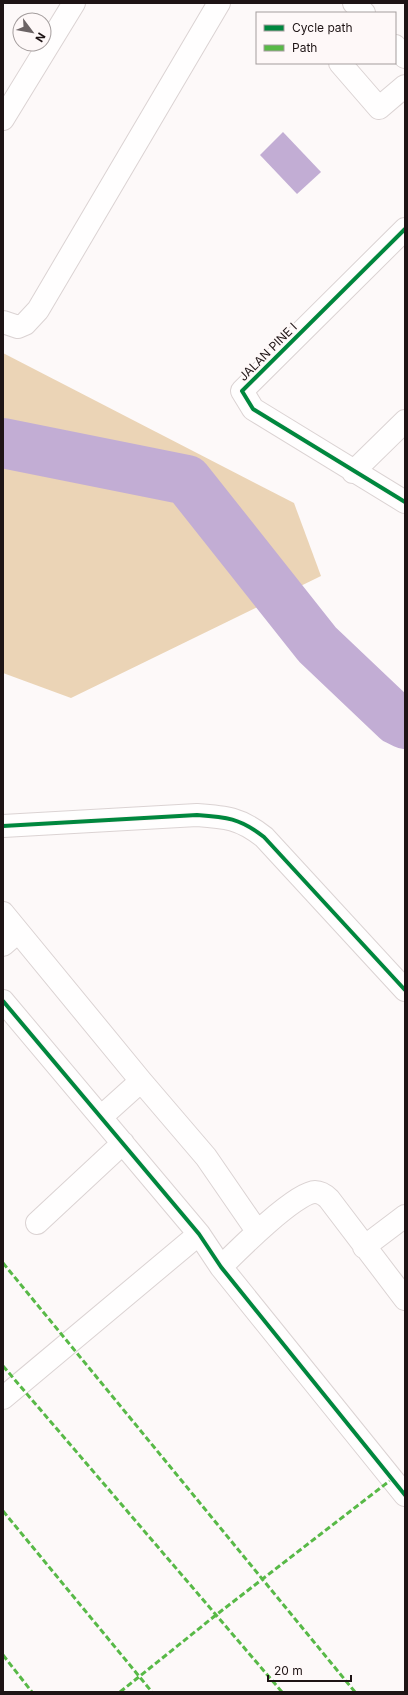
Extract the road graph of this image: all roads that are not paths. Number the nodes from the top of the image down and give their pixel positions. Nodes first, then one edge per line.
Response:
1 (74, 3) edge
2 (219, 3) edge
3 (354, 3) edge
4 (363, 12) edge
5 (396, 47) edge
6 (405, 57) edge
7 (341, 64) edge
8 (405, 86) edge
9 (3, 119) edge
10 (405, 229) edge
11 (3, 322) edge
12 (405, 421) edge
13 (353, 472) junction
14 (405, 502) edge
15 (3, 826) edge
16 (3, 913) edge
17 (10, 938) edge
18 (405, 990) edge
19 (3, 1001) edge
20 (141, 1082) junction
21 (101, 1117) junction
22 (123, 1143) junction
23 (405, 1216) edge
24 (37, 1223) dead end
25 (257, 1231) junction
26 (199, 1234) junction
27 (364, 1247) junction
28 (221, 1267) junction
29 (405, 1299) edge
30 (3, 1398) edge
31 (401, 1481) edge

1 - 9 street
2 - 11 street
3 - 4 street
5 - 6 street
7 - 8 street
10 - 13 street, JALAN PINE I
12 - 13 street
13 - 14 street
15 - 18 street
16 - 17 street
17 - 20 street
19 - 21 street
20 - 21 street
20 - 25 street
21 - 22 street
22 - 24 street
22 - 26 street
23 - 27 street
25 - 27 street
25 - 28 street
26 - 28 street
26 - 30 street
27 - 29 street
28 - 31 street

